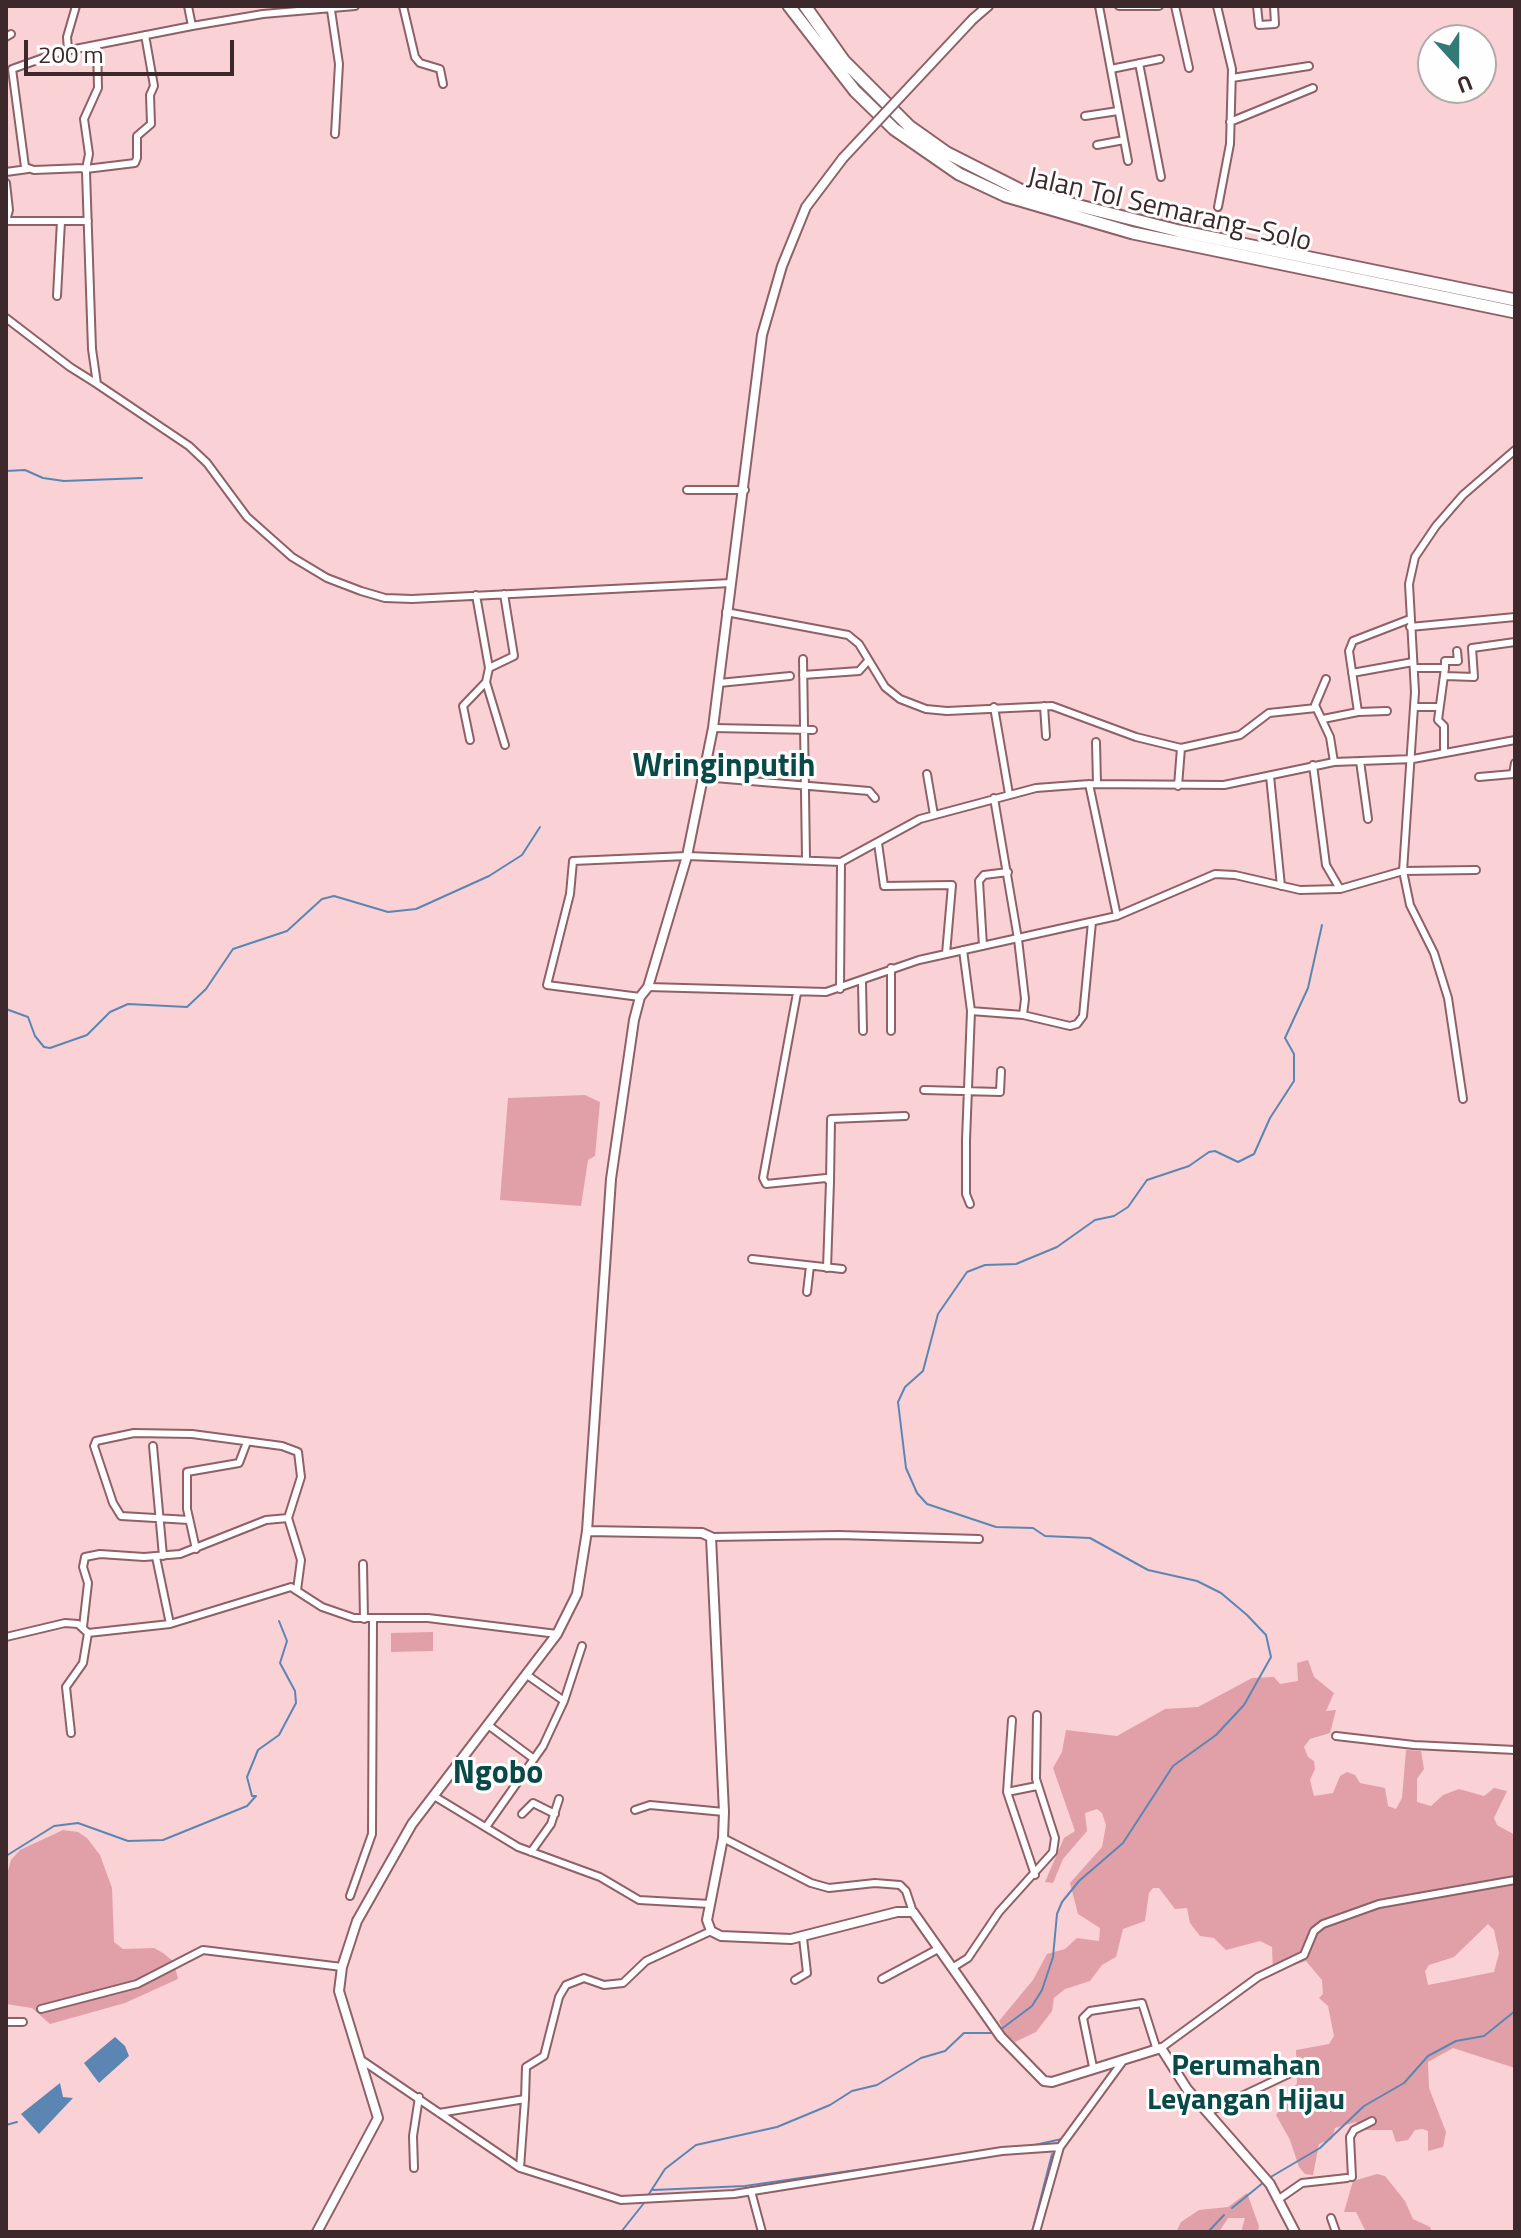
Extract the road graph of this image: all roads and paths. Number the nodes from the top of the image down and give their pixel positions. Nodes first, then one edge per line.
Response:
1 (76, 6) edge
2 (188, 6) edge
3 (355, 6) edge
4 (403, 6) edge
5 (789, 6) edge
6 (805, 6) edge
7 (988, 6) edge
8 (1099, 6) edge
9 (1119, 6) edge
10 (1159, 6) edge
11 (1175, 6) edge
12 (1217, 6) edge
13 (1257, 6) edge
14 (1274, 6) edge
15 (284, 9) edge
16 (331, 10) junction
17 (192, 26) junction
18 (145, 35) junction
19 (97, 45) junction
20 (68, 50) junction
21 (1160, 59) dead end
22 (6, 63) edge
23 (1139, 63) junction
24 (1309, 66) dead end
25 (1189, 68) dead end
26 (12, 69) junction
27 (1111, 69) junction
28 (1232, 78) junction
29 (443, 84) dead end
30 (1313, 88) dead end
31 (1118, 111) junction
32 (1085, 116) dead end
33 (1230, 122) junction
34 (335, 134) dead end
35 (1124, 140) junction
36 (1097, 145) dead end
37 (1128, 161) dead end
38 (28, 169) junction
39 (86, 169) junction
40 (6, 172) edge
41 (1161, 177) dead end
42 (6, 183) edge
43 (1218, 207) dead end
44 (6, 221) edge
45 (61, 221) junction
46 (88, 221) junction
47 (57, 296) dead end
48 (1515, 300) edge
49 (1515, 312) edge
50 (6, 318) edge
51 (97, 384) junction
52 (1515, 450) edge
53 (687, 490) dead end
54 (745, 490) junction
55 (731, 583) junction
56 (504, 594) junction
57 (476, 595) junction
58 (726, 612) junction
59 (1515, 617) edge
60 (1410, 619) junction
61 (1410, 627) junction
62 (1515, 642) edge
63 (1457, 651) dead end
64 (803, 659) dead end
65 (867, 662) junction
66 (1414, 665) junction
67 (489, 668) junction
68 (1445, 672) junction
69 (1352, 673) junction
70 (803, 675) junction
71 (790, 676) dead end
72 (1326, 679) dead end
73 (486, 682) junction
74 (719, 683) junction
75 (1044, 706) junction
76 (994, 707) junction
77 (1414, 707) junction
78 (1439, 707) junction
79 (1316, 708) junction
80 (1387, 711) dead end
81 (1358, 712) junction
82 (1323, 719) junction
83 (713, 728) junction
84 (804, 730) junction
85 (813, 730) dead end
86 (1046, 736) dead end
87 (470, 740) dead end
88 (1515, 740) edge
89 (1096, 742) dead end
90 (505, 745) dead end
91 (1181, 748) junction
92 (1444, 753) junction
93 (1413, 759) junction
94 (1360, 761) junction
95 (1334, 762) junction
96 (1515, 763) edge
97 (1313, 765) junction
98 (927, 774) dead end
99 (1270, 776) junction
100 (703, 777) junction
101 (1479, 777) dead end
102 (1093, 784) junction
103 (1178, 786) junction
104 (806, 787) junction
105 (1009, 794) junction
106 (875, 798) dead end
107 (994, 798) junction
108 (934, 815) junction
109 (1368, 819) dead end
110 (878, 843) junction
111 (687, 856) junction
112 (806, 858) junction
113 (841, 862) junction
114 (1476, 870) dead end
115 (1403, 871) junction
116 (1008, 872) junction
117 (1281, 886) junction
118 (1340, 889) junction
119 (1117, 916) junction
120 (1092, 922) junction
121 (1018, 939) junction
122 (983, 946) junction
123 (963, 950) junction
124 (946, 954) junction
125 (891, 968) junction
126 (862, 982) junction
127 (648, 987) junction
128 (840, 989) junction
129 (797, 993) junction
130 (640, 997) junction
131 (971, 1011) junction
132 (1023, 1015) junction
133 (863, 1031) dead end
134 (891, 1031) dead end
135 (1001, 1071) dead end
136 (924, 1090) dead end
137 (970, 1092) junction
138 (1463, 1099) dead end
139 (905, 1116) dead end
140 (830, 1182) junction
141 (970, 1204) dead end
142 (752, 1259) dead end
143 (810, 1266) junction
144 (827, 1268) junction
145 (842, 1269) dead end
146 (807, 1292) dead end
147 (247, 1442) junction
148 (153, 1446) dead end
149 (288, 1518) junction
150 (159, 1519) junction
151 (189, 1520) junction
152 (587, 1531) junction
153 (711, 1537) junction
154 (979, 1539) dead end
155 (196, 1549) junction
156 (160, 1556) junction
157 (363, 1564) dead end
158 (297, 1590) junction
159 (364, 1619) junction
160 (373, 1619) junction
161 (170, 1624) junction
162 (86, 1630) junction
163 (557, 1634) junction
164 (6, 1637) edge
165 (582, 1646) dead end
166 (527, 1675) junction
167 (564, 1701) junction
168 (1037, 1715) dead end
169 (1012, 1720) dead end
170 (488, 1725) junction
171 (71, 1733) dead end
172 (1336, 1736) dead end
173 (1515, 1750) edge
174 (534, 1759) junction
175 (1037, 1786) junction
176 (1007, 1792) junction
177 (434, 1796) junction
178 (559, 1799) dead end
179 (635, 1810) dead end
180 (724, 1812) junction
181 (522, 1814) dead end
182 (555, 1814) junction
183 (486, 1827) junction
184 (723, 1838) junction
185 (531, 1852) junction
186 (1035, 1875) junction
187 (1515, 1880) edge
188 (350, 1896) dead end
189 (710, 1904) junction
190 (913, 1912) junction
191 (711, 1931) junction
192 (803, 1938) junction
193 (938, 1949) junction
194 (342, 1967) junction
195 (952, 1968) junction
196 (882, 1979) dead end
197 (795, 1980) dead end
198 (41, 2009) dead end
199 (6, 2022) edge
200 (23, 2022) dead end
201 (1158, 2047) junction
202 (1125, 2058) junction
203 (360, 2059) junction
204 (1093, 2067) junction
205 (1299, 2069) dead end
206 (419, 2097) junction
207 (525, 2099) junction
208 (1208, 2112) junction
209 (439, 2113) junction
210 (1372, 2121) dead end
211 (1060, 2147) junction
212 (414, 2168) dead end
213 (520, 2168) junction
214 (751, 2191) junction
215 (1279, 2199) junction
216 (1331, 2218) dead end
217 (317, 2232) edge
218 (762, 2232) edge
219 (1036, 2232) edge
220 (1295, 2232) edge
221 (1336, 2232) edge

1 - 20 street
2 - 17 street
3 - 16 street
4 - 29 street
5 - 49 highway, Jalan Tol Semarang–Solo
6 - 48 highway, Jalan Tol Semarang–Solo
7 - 54 main road, bridge
8 - 27 street
9 - 10 street
11 - 25 street
12 - 28 street
13 - 14 street
15 - 16 street
15 - 17 street
16 - 34 street
17 - 18 street
18 - 19 street
18 - 39 street
19 - 20 street
19 - 39 street
20 - 26 street
21 - 23 street
22 - 26 street
23 - 27 street
23 - 41 street
24 - 28 street
26 - 38 street
27 - 31 street
28 - 33 street
30 - 33 street
31 - 32 street
31 - 35 street
33 - 43 street
35 - 36 street
35 - 37 street
38 - 39 street
38 - 40 street
39 - 46 street
42 - 44 street
44 - 45 street
45 - 46 street
45 - 47 street
46 - 51 street
50 - 51 street
51 - 57 street
52 - 60 street
53 - 54 street
54 - 55 main road
55 - 56 street
55 - 58 main road
56 - 57 street
56 - 67 street
57 - 67 street
58 - 65 street
58 - 74 main road
59 - 61 street
60 - 61 street
60 - 69 street
61 - 66 street
62 - 68 street
63 - 68 street
64 - 70 street
65 - 70 street
65 - 76 street
66 - 68 street
66 - 69 street
66 - 77 street
67 - 73 street
68 - 78 street
69 - 81 street
70 - 84 street
71 - 74 street
72 - 79 street
73 - 87 street
73 - 90 street
74 - 83 main road
75 - 76 street
75 - 86 street
75 - 91 street
76 - 105 street
77 - 78 street
77 - 93 street
78 - 92 street
79 - 82 street
79 - 91 street
80 - 81 street
81 - 82 street
82 - 95 street
83 - 84 street
83 - 100 main road
84 - 85 street
84 - 104 street
88 - 92 street
89 - 102 street
91 - 103 street
92 - 93 street
93 - 94 street
93 - 115 street
94 - 95 street
94 - 109 street
95 - 97 street
96 - 101 street
97 - 99 street
97 - 118 street
98 - 108 street
99 - 103 street
99 - 117 street
100 - 104 street
100 - 111 main road
102 - 103 street
102 - 105 street
102 - 119 street
104 - 106 street
104 - 112 street
105 - 107 street
107 - 108 street
107 - 116 street
108 - 110 street
110 - 113 street
110 - 124 street
111 - 112 street
111 - 127 main road
111 - 130 street
112 - 113 street
113 - 128 street
114 - 115 street
115 - 118 street
115 - 138 street
116 - 121 street
116 - 122 street
117 - 118 street
117 - 119 street
119 - 120 street
120 - 121 street
120 - 132 street
121 - 122 street
121 - 132 street
122 - 123 street
123 - 124 street
123 - 131 street
124 - 125 street
125 - 126 street
125 - 134 street
126 - 128 street
126 - 133 street
127 - 129 street
127 - 130 main road
128 - 129 street
129 - 140 street
130 - 152 main road
131 - 132 street
131 - 137 street
135 - 137 street
136 - 137 street
137 - 141 street
139 - 140 street
140 - 144 street
142 - 143 street
143 - 144 street
143 - 146 street
144 - 145 street
147 - 149 street
147 - 150 street
147 - 151 street
148 - 150 street
149 - 155 street
149 - 158 street
150 - 151 street
150 - 156 street
151 - 155 street
152 - 153 main road
152 - 163 main road
153 - 154 street
153 - 180 main road
155 - 156 street
156 - 161 street
156 - 162 street
157 - 159 street
158 - 159 street
158 - 161 street
159 - 160 street
160 - 163 street
160 - 188 street
161 - 162 street
162 - 164 street
162 - 171 street
163 - 166 main road
165 - 167 street
166 - 167 street
166 - 170 main road
167 - 174 street
168 - 175 street
169 - 176 street
170 - 174 street
170 - 177 main road
172 - 173 street
174 - 183 street
175 - 176 street
175 - 186 street
176 - 186 street
177 - 183 street
177 - 194 main road
178 - 182 street
179 - 180 street
180 - 184 main road
181 - 182 street
182 - 185 street
183 - 185 street
184 - 189 main road
184 - 190 street
185 - 189 street
186 - 195 street
187 - 201 street
189 - 191 main road
190 - 192 main road
190 - 193 main road
191 - 192 main road
191 - 207 street
192 - 197 street
193 - 195 main road
193 - 196 street
194 - 198 street
194 - 203 main road
195 - 204 main road
199 - 200 street
201 - 202 main road
201 - 204 street
201 - 208 main road
202 - 204 main road
202 - 211 street
203 - 206 street
203 - 217 main road
205 - 208 street
206 - 209 street
206 - 212 street
207 - 209 street
207 - 213 street
208 - 215 main road
209 - 213 street
210 - 215 street
211 - 214 street
211 - 219 street
213 - 214 street
214 - 218 street
215 - 220 main road
216 - 221 street

